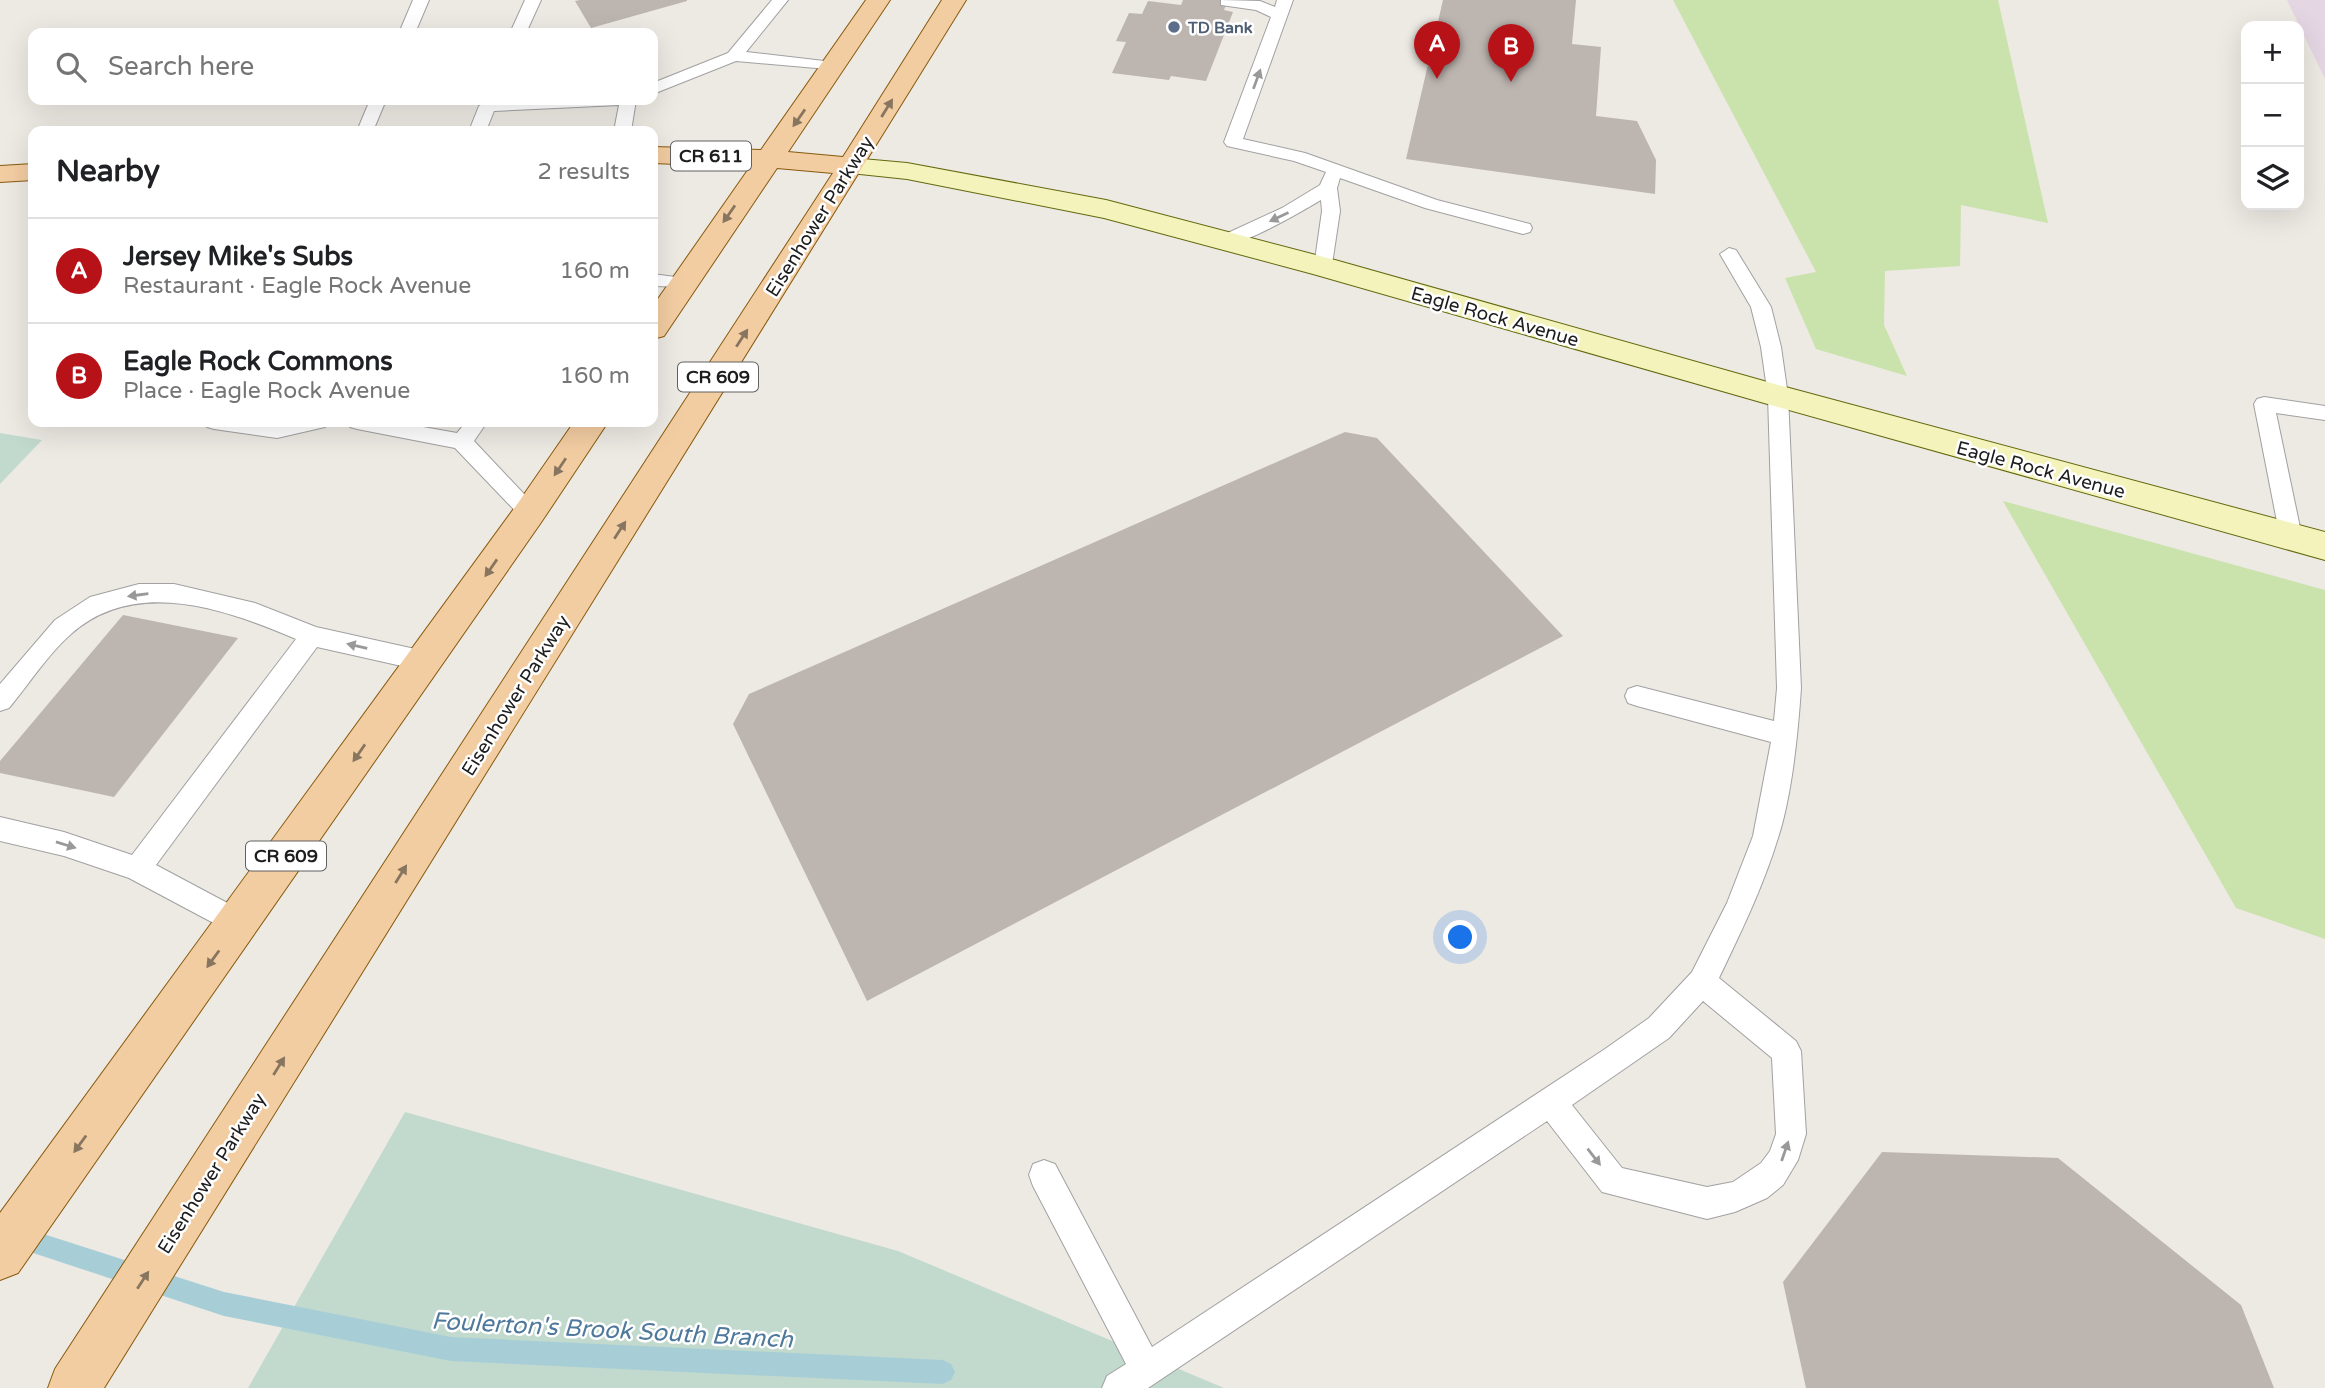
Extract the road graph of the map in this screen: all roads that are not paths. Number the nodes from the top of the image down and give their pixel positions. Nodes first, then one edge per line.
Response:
1 (421, 0) edge
2 (533, 0) edge
3 (780, 0) edge
4 (878, 0) edge
5 (954, 0) edge
6 (1227, 2) edge
7 (1283, 8) edge
8 (409, 28) edge
9 (520, 28) edge
10 (734, 56) junction
11 (833, 67) junction
12 (658, 87) edge
13 (377, 105) edge
14 (487, 105) edge
15 (627, 105) edge
16 (367, 126) edge
17 (480, 126) edge
18 (624, 126) edge
19 (658, 155) edge
20 (769, 159) junction
21 (851, 166) junction
22 (1335, 169) junction
23 (28, 172) edge
24 (0, 174) edge
25 (1328, 188) junction
26 (1523, 228) dead end
27 (1226, 241) junction
28 (1729, 254) dead end
29 (1324, 267) junction
30 (658, 280) edge
31 (683, 283) junction
32 (658, 321) edge
33 (1778, 396) junction
34 (2325, 413) edge
35 (253, 427) edge
36 (292, 427) edge
37 (413, 427) edge
38 (473, 427) edge
39 (588, 427) edge
40 (462, 442) junction
41 (530, 512) junction
42 (2291, 537) junction
43 (2325, 546) edge
44 (312, 636) junction
45 (424, 661) junction
46 (1637, 695) dead end
47 (0, 701) edge
48 (1786, 735) junction
49 (0, 829) edge
50 (137, 869) junction
51 (238, 923) junction
52 (1702, 982) junction
53 (1552, 1103) junction
54 (1044, 1175) dead end
55 (0, 1255) edge
56 (1146, 1369) junction
57 (74, 1388) edge
58 (1119, 1388) edge

1 - 8 lane
2 - 9 lane
3 - 10 lane
4 - 11 main road
21 -> 5 main road, Eisenhower Parkway / CR 609
6 - 7 lane
22 -> 7 lane
10 - 11 lane
10 - 12 lane
11 -> 20 main road
13 - 16 lane
14 - 17 lane
15 - 18 lane
19 - 20 main road, Eagle Rock Avenue / CR 611
20 - 21 main road, Eagle Rock Avenue / CR 611
20 -> 31 main road
21 - 27 main road, Eagle Rock Avenue / CR 611
57 -> 21 main road, Eisenhower Parkway / CR 609
22 - 25 lane
22 - 26 lane
23 - 24 main road
25 -> 27 lane
25 - 29 lane
27 - 29 main road, Eagle Rock Avenue / CR 611
28 - 33 lane
29 - 33 main road, Eagle Rock Avenue / CR 611
30 - 31 lane
31 - 32 main road
33 - 42 main road, Eagle Rock Avenue / CR 611
33 - 48 lane
34 - 42 lane
35 - 36 lane
37 - 40 lane
38 - 40 lane
39 -> 41 main road, CR 609
40 - 41 lane
41 -> 45 main road, CR 609
42 - 43 main road, Eagle Rock Avenue / CR 611
45 -> 44 lane
44 -> 47 lane
44 - 50 lane
45 -> 51 main road, CR 609
46 - 48 lane
48 - 52 lane
49 -> 50 lane
50 - 51 lane
51 -> 55 main road, CR 609
52 - 53 lane
53 -> 52 lane
53 - 56 lane
54 - 56 lane
56 - 58 lane

